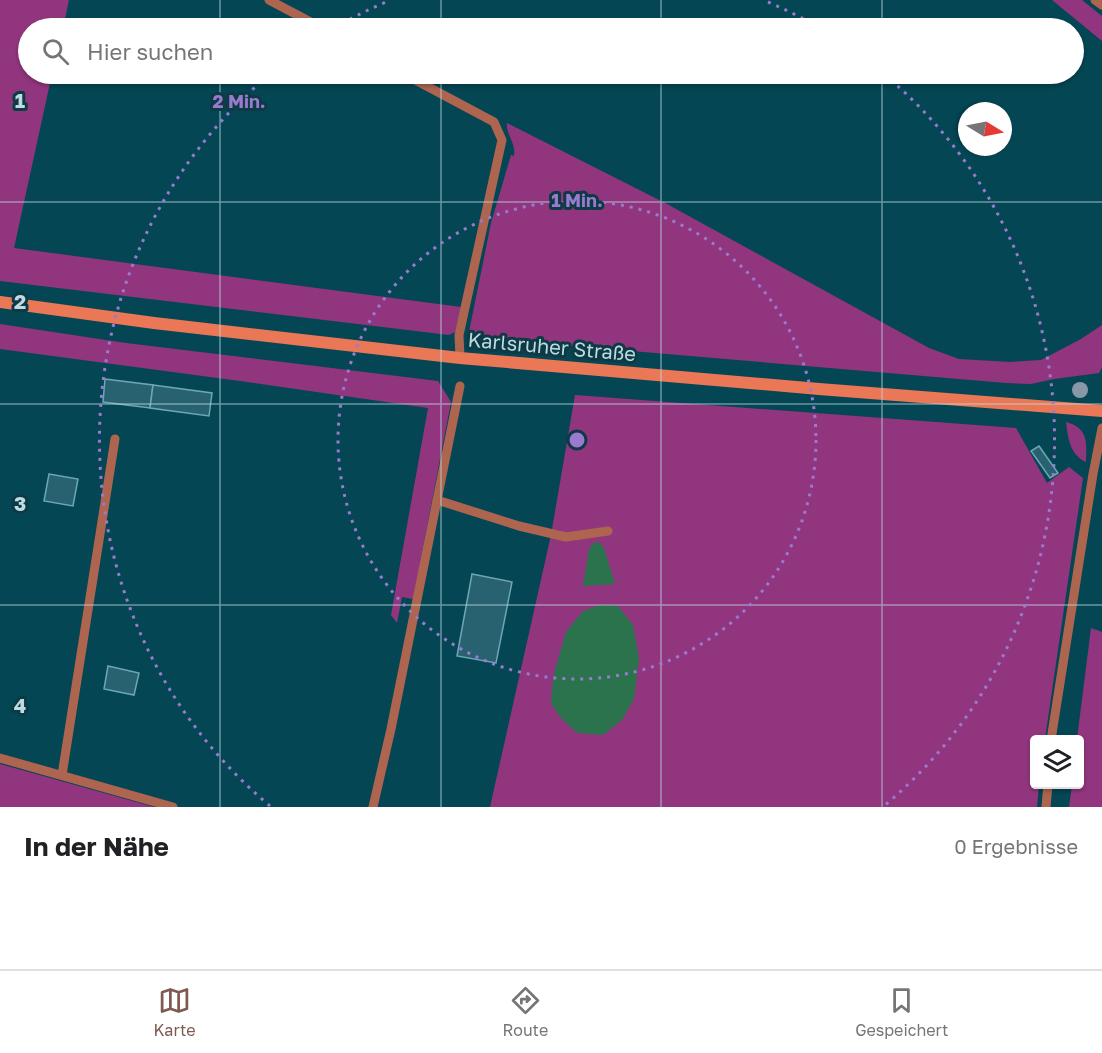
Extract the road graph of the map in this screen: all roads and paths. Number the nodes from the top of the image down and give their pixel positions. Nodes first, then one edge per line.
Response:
1 (269, 0) edge
2 (1095, 0) edge
3 (1102, 5) edge
4 (303, 18) edge
5 (423, 84) edge
6 (0, 302) edge
7 (460, 358) junction
8 (460, 386) dead end
9 (1102, 411) edge
10 (1102, 428) edge
11 (115, 439) dead end
12 (437, 500) junction
13 (608, 531) dead end
14 (1052, 735) edge
15 (0, 758) edge
16 (62, 775) junction
17 (1048, 789) edge
18 (173, 807) edge
19 (373, 807) edge
20 (1046, 807) edge

1 - 4 lane
2 - 3 lane
5 - 7 lane
6 - 7 main road, Karlsruher Straße
7 - 9 main road, Karlsruher Straße
8 - 12 lane
10 - 14 lane
11 - 16 lane
12 - 13 lane
12 - 19 lane
15 - 16 lane
16 - 18 lane
17 - 20 lane

